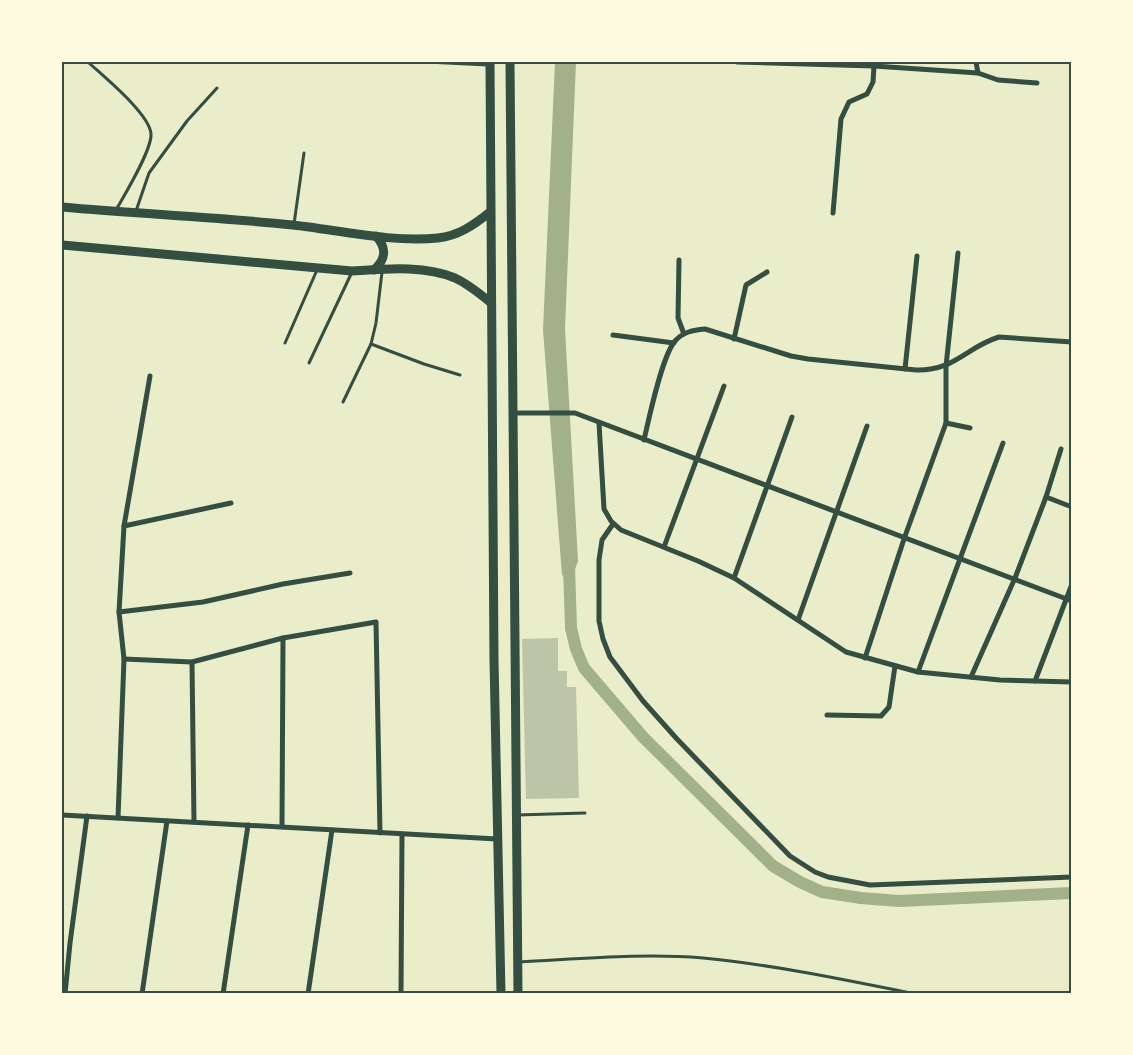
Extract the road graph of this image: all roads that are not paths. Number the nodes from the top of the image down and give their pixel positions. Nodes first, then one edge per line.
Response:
1 (88, 62) edge
2 (426, 62) edge
3 (510, 62) edge
4 (737, 62) edge
5 (976, 62) edge
6 (489, 63) edge
7 (874, 66) junction
8 (978, 73) junction
9 (1037, 83) dead end
10 (217, 88) dead end
11 (304, 153) dead end
12 (62, 207) edge
13 (116, 212) junction
14 (135, 212) junction
15 (490, 212) junction
16 (832, 213) dead end
17 (293, 225) junction
18 (376, 236) junction
19 (62, 245) edge
20 (958, 253) dead end
21 (917, 256) dead end
22 (679, 260) dead end
23 (317, 268) junction
24 (378, 270) junction
25 (352, 272) junction
26 (767, 272) dead end
27 (490, 302) junction
28 (684, 334) junction
29 (613, 335) dead end
30 (734, 339) junction
31 (1071, 342) edge
32 (285, 343) dead end
33 (674, 343) junction
34 (371, 344) junction
35 (309, 363) dead end
36 (946, 366) junction
37 (905, 369) junction
38 (150, 375) dead end
39 (460, 375) dead end
40 (724, 386) dead end
41 (343, 402) dead end
42 (514, 413) junction
43 (792, 417) dead end
44 (599, 423) junction
45 (946, 423) junction
46 (867, 426) dead end
47 (970, 428) dead end
48 (644, 440) junction
49 (1003, 443) dead end
50 (1061, 449) dead end
51 (697, 460) junction
52 (767, 485) junction
53 (1046, 497) junction
54 (231, 503) dead end
55 (1071, 507) edge
56 (838, 512) junction
57 (613, 524) junction
58 (124, 526) junction
59 (904, 538) junction
60 (664, 547) junction
61 (960, 558) junction
62 (350, 573) dead end
63 (734, 578) junction
64 (1015, 578) junction
65 (1071, 584) edge
66 (1069, 600) edge
67 (119, 612) junction
68 (798, 620) junction
69 (283, 638) junction
70 (865, 658) junction
71 (124, 660) junction
72 (192, 662) junction
73 (896, 666) junction
74 (918, 672) junction
75 (971, 677) junction
76 (1035, 681) junction
77 (1071, 682) edge
78 (827, 715) dead end
79 (585, 813) dead end
80 (62, 815) edge
81 (515, 815) junction
82 (87, 816) junction
83 (118, 818) junction
84 (167, 821) junction
85 (194, 822) junction
86 (248, 825) junction
87 (282, 827) junction
88 (332, 830) junction
89 (380, 833) junction
90 (402, 834) junction
91 (497, 839) junction
92 (1071, 877) edge
93 (518, 962) junction
94 (65, 993) edge
95 (142, 993) edge
96 (223, 993) edge
97 (308, 993) edge
98 (401, 993) edge
99 (501, 993) edge
100 (518, 993) edge
101 (916, 993) edge

1 - 13 lane
2 - 6 lane
3 - 42 main road
4 - 7 street
5 - 8 street
6 - 15 main road
7 - 8 street
7 - 16 street
8 - 9 street
10 - 14 lane
11 - 17 lane
12 - 13 main road
13 - 14 main road
14 - 17 main road
15 - 18 main road
15 - 27 main road
17 - 18 main road
18 - 24 main road
19 - 23 main road
20 - 36 street
21 - 37 street
22 - 28 street
23 - 25 main road
23 - 32 lane
24 - 25 main road
24 - 27 main road
24 - 34 lane
25 - 35 lane
26 - 30 street
27 - 91 main road
28 - 30 street
28 - 33 street
29 - 33 street
30 - 37 street
31 - 36 street
33 - 48 street
34 - 39 lane
34 - 41 lane
36 - 37 street
36 - 45 street
38 - 58 street
40 - 51 street
42 - 44 street
42 - 81 main road
43 - 52 street
44 - 48 street
44 - 57 street
45 - 47 street
45 - 59 street
46 - 56 street
48 - 51 street
49 - 61 street
50 - 53 street
51 - 52 street
51 - 60 street
52 - 56 street
52 - 63 street
53 - 55 street
53 - 64 street
54 - 58 street
56 - 59 street
56 - 68 street
57 - 60 street
57 - 92 street
58 - 67 street
59 - 61 street
59 - 70 street
60 - 63 street
61 - 64 street
61 - 74 street
62 - 67 street
63 - 68 street
64 - 66 street
64 - 75 street
65 - 66 street
66 - 76 street
67 - 71 street
68 - 70 street
69 - 72 street
69 - 87 street
69 - 89 street
70 - 73 street
71 - 72 street
71 - 83 street
72 - 85 street
73 - 74 street
73 - 78 street
74 - 75 street
75 - 76 street
76 - 77 street
79 - 81 lane
80 - 82 street
81 - 93 main road
82 - 83 street
82 - 94 street
83 - 84 street
84 - 85 street
84 - 95 street
85 - 86 street
86 - 87 street
86 - 96 street
87 - 88 street
88 - 89 street
88 - 97 street
89 - 90 street
90 - 91 street
90 - 98 street
91 - 99 main road
93 - 100 main road
93 - 101 lane

